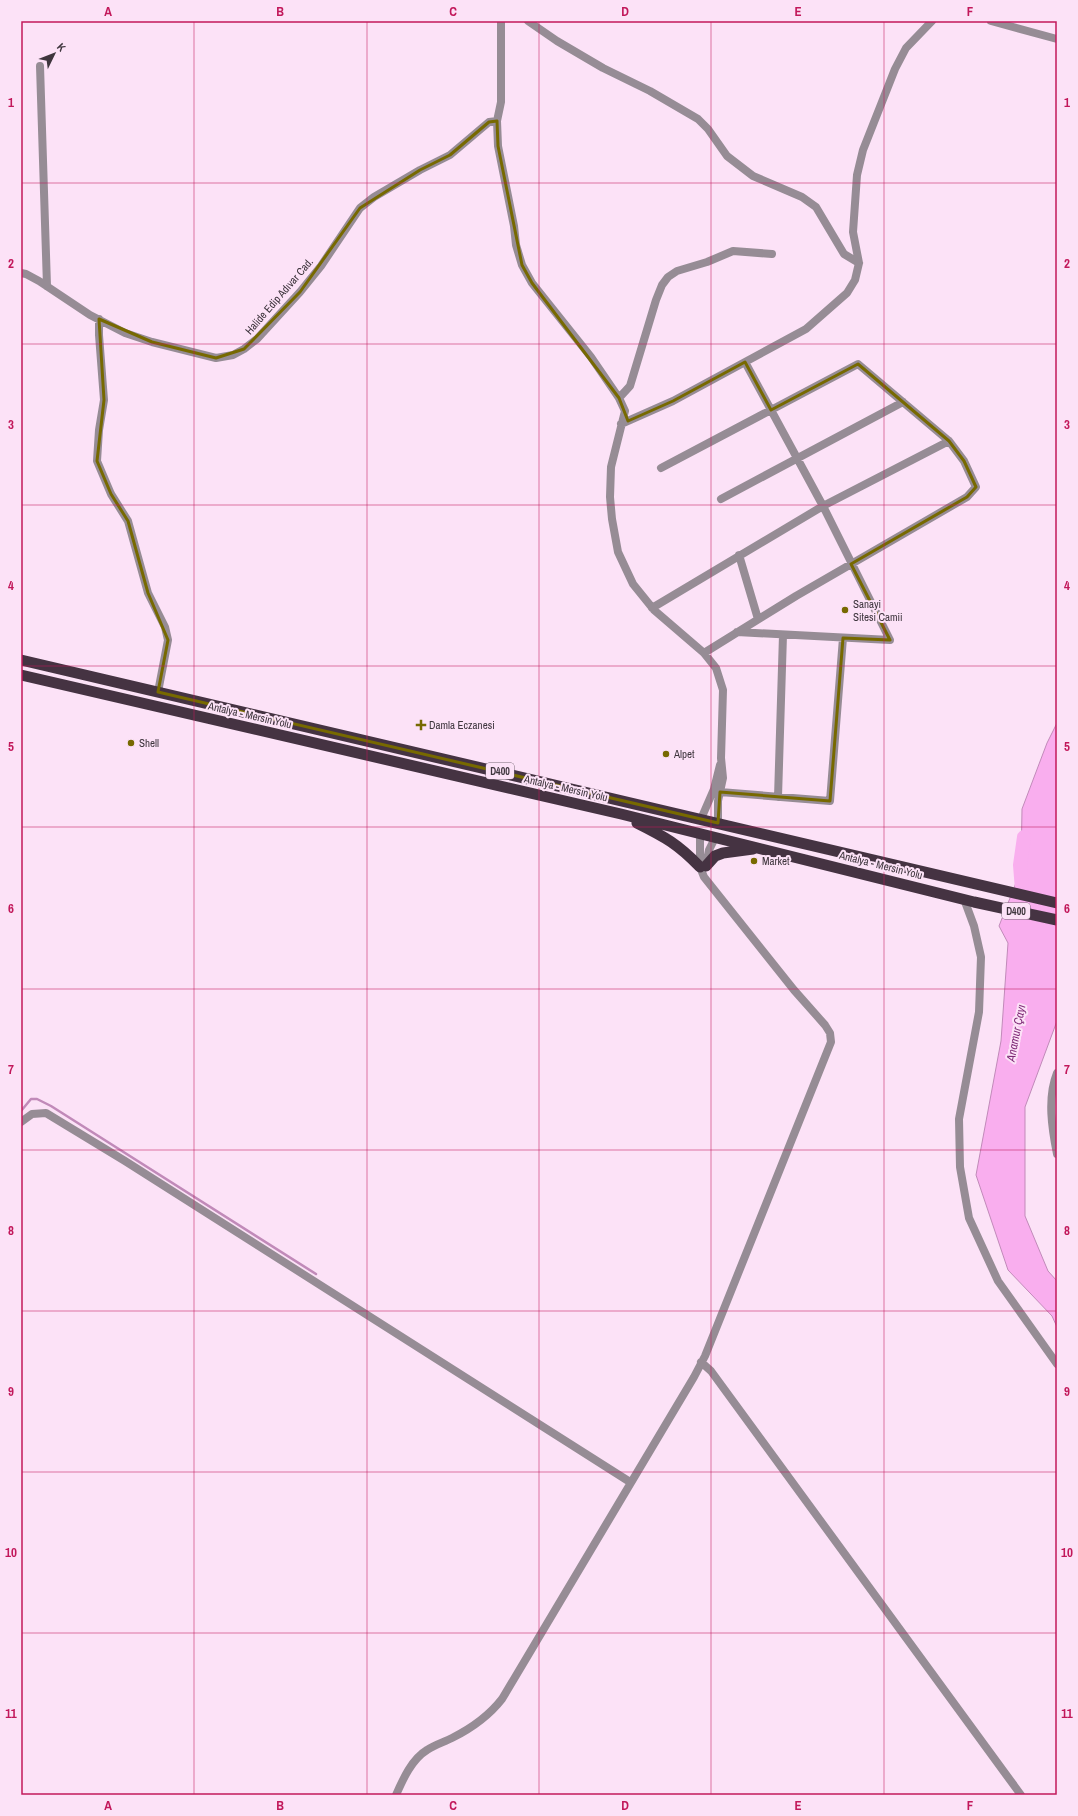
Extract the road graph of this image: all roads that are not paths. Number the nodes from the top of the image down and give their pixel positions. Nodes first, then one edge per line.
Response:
1 (500, 21) edge
2 (528, 21) edge
3 (932, 21) edge
4 (991, 21) edge
5 (1057, 39) edge
6 (40, 66) dead end
7 (497, 121) junction
8 (772, 254) dead end
9 (859, 263) junction
10 (21, 273) edge
11 (47, 286) junction
12 (99, 319) junction
13 (745, 362) junction
14 (619, 398) junction
15 (903, 402) junction
16 (771, 410) junction
17 (621, 424) junction
18 (949, 441) junction
19 (797, 459) junction
20 (661, 468) dead end
21 (721, 499) dead end
22 (823, 506) junction
23 (739, 555) junction
24 (851, 564) junction
25 (652, 608) junction
26 (758, 619) junction
27 (737, 632) junction
28 (783, 635) junction
29 (843, 638) junction
30 (704, 653) junction
31 (21, 660) edge
32 (21, 675) edge
33 (158, 692) junction
34 (721, 758) junction
35 (720, 792) junction
36 (778, 797) junction
37 (621, 814) junction
38 (702, 819) junction
39 (718, 823) junction
40 (700, 834) junction
41 (715, 838) junction
42 (759, 848) junction
43 (703, 870) junction
44 (969, 901) junction
45 (1057, 903) edge
46 (1057, 920) edge
47 (1057, 1073) edge
48 (21, 1122) edge
49 (1057, 1154) edge
50 (701, 1362) junction
51 (1057, 1364) edge
52 (630, 1482) junction
53 (396, 1795) edge
54 (1021, 1795) edge

1 - 7 street
2 - 9 street
3 - 9 street
4 - 5 street
6 - 11 street
7 - 12 street, Halide Edip Adıvar Cad.
7 - 14 street
8 - 14 street
9 - 13 street
10 - 11 street, Halide Edip Adıvar Cad.
11 - 12 street, Halide Edip Adıvar Cad.
12 - 33 street
13 - 16 street
13 - 17 street
14 - 17 street
15 - 16 street
15 - 18 street
15 - 19 street
16 - 19 street
16 - 20 street
17 - 25 street
18 - 22 street
18 - 24 street
19 - 21 street
19 - 22 street
22 - 23 street
22 - 24 street
23 - 25 street
23 - 26 street
24 - 26 street
24 - 29 street
25 - 30 street
26 - 27 street
27 - 28 street
27 - 30 street
28 - 29 street
28 - 36 street
29 - 36 street
30 - 34 street
31 - 33 highway, Antalya - Mersin Yolu / D400
32 - 37 highway, Antalya - Mersin Yolu / D400
33 - 38 highway, Antalya - Mersin Yolu / D400
34 - 35 street
34 - 38 street
35 - 36 street
35 - 39 street
37 - 40 highway, Antalya - Mersin Yolu / D400
37 - 43 highway
38 - 39 highway, Antalya - Mersin Yolu / D400
38 - 40 highway
39 - 41 highway
39 - 45 highway, Antalya - Mersin Yolu / D400
40 - 41 highway, Antalya - Mersin Yolu / D400
40 - 43 street
41 - 42 highway, Antalya - Mersin Yolu / D400
41 - 43 street
42 - 43 highway
42 - 44 highway, Antalya - Mersin Yolu / D400
43 - 50 street
44 - 46 highway, Antalya - Mersin Yolu / D400
44 - 51 street
47 - 49 street
48 - 52 street
50 - 52 street
50 - 54 street
52 - 53 street

